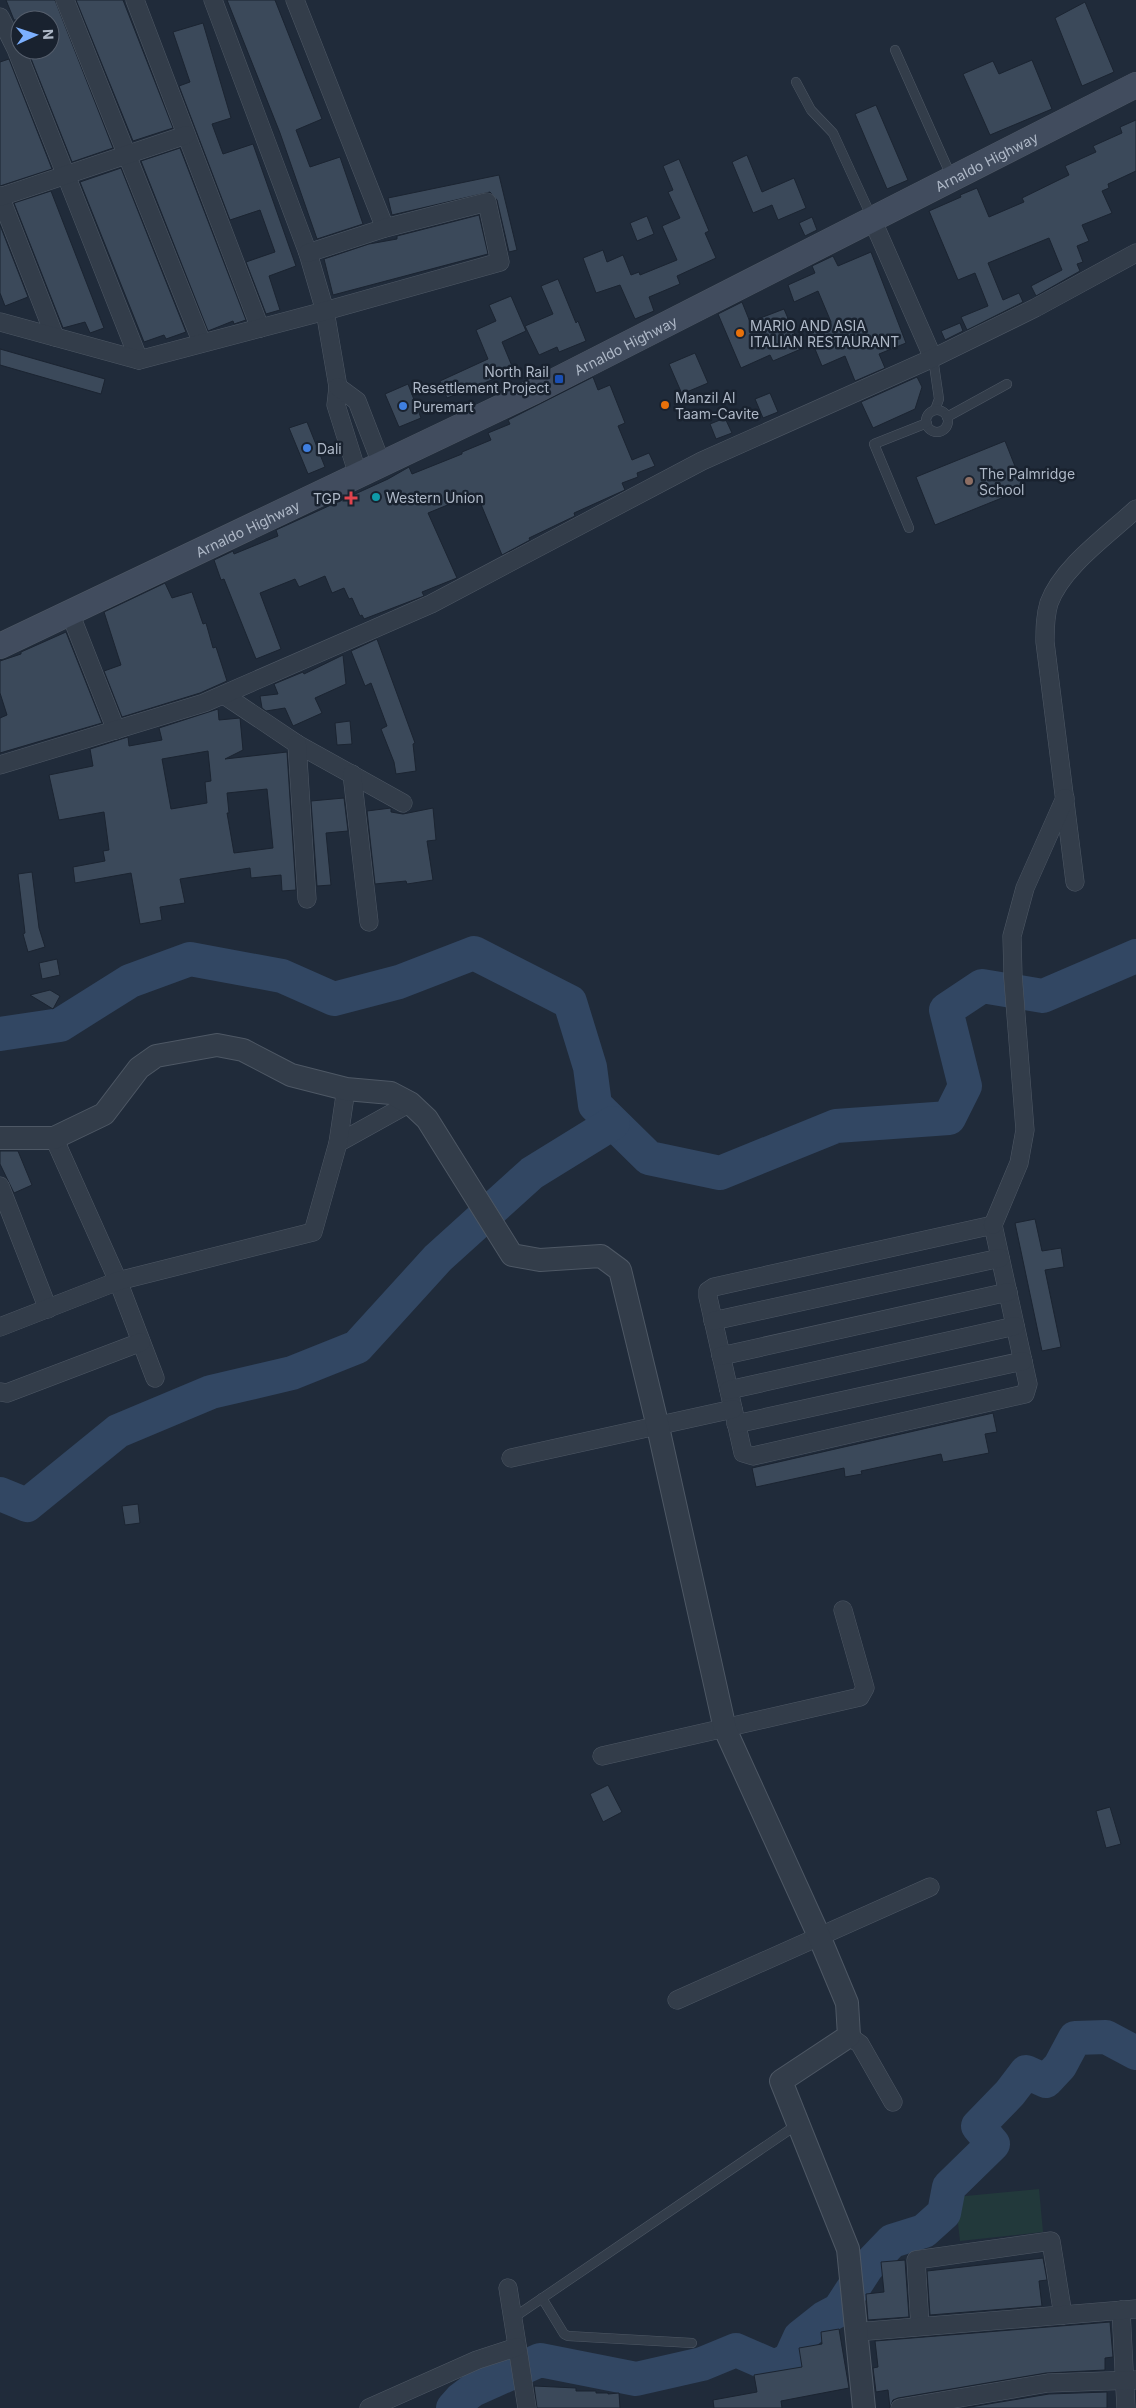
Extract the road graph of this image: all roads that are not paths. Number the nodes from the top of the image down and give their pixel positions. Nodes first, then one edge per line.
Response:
1 (65, 0) edge
2 (134, 0) edge
3 (214, 0) edge
4 (295, 0) edge
5 (0, 17) edge
6 (895, 50) dead end
7 (8, 52) edge
8 (796, 82) dead end
9 (1136, 85) edge
10 (186, 135) junction
11 (128, 156) junction
12 (65, 174) junction
13 (953, 178) junction
14 (0, 197) edge
15 (872, 220) junction
16 (385, 228) junction
17 (308, 253) junction
18 (1136, 253) edge
19 (325, 311) junction
20 (0, 322) edge
21 (260, 328) junction
22 (55, 337) junction
23 (202, 343) junction
24 (933, 358) junction
25 (139, 360) junction
26 (1008, 384) dead end
27 (338, 388) junction
28 (935, 410) junction
29 (947, 417) junction
30 (927, 423) junction
31 (381, 463) junction
32 (358, 475) junction
33 (1136, 509) edge
34 (909, 528) dead end
35 (70, 613) junction
36 (0, 646) edge
37 (224, 695) junction
38 (116, 730) junction
39 (297, 744) junction
40 (0, 764) edge
41 (352, 774) junction
42 (1065, 798) junction
43 (403, 803) dead end
44 (1075, 882) dead end
45 (307, 899) dead end
46 (368, 922) dead end
47 (346, 1089) junction
48 (410, 1104) junction
49 (0, 1138) edge
50 (54, 1138) junction
51 (338, 1143) junction
52 (0, 1186) edge
53 (993, 1225) junction
54 (1000, 1258) junction
55 (118, 1281) junction
56 (1008, 1292) junction
57 (48, 1309) junction
58 (713, 1321) junction
59 (1015, 1326) junction
60 (0, 1327) edge
61 (141, 1342) junction
62 (721, 1356) junction
63 (1023, 1361) junction
64 (155, 1378) dead end
65 (728, 1390) junction
66 (0, 1392) edge
67 (734, 1417) junction
68 (658, 1427) junction
69 (511, 1458) dead end
70 (843, 1610) dead end
71 (725, 1729) junction
72 (602, 1756) dead end
73 (930, 1887) dead end
74 (819, 1936) junction
75 (677, 2000) dead end
76 (849, 2036) junction
77 (893, 2102) dead end
78 (798, 2124) junction
79 (508, 2288) dead end
80 (542, 2298) junction
81 (1129, 2310) edge
82 (1063, 2315) junction
83 (512, 2318) junction
84 (920, 2326) junction
85 (856, 2332) junction
86 (692, 2343) dead end
87 (517, 2347) junction
88 (1130, 2380) edge
89 (369, 2408) edge
90 (527, 2408) edge
91 (864, 2408) edge
92 (900, 2408) edge
93 (1126, 2408) edge

1 - 11 street
2 - 10 street
3 - 17 street
4 - 16 street
5 - 7 street
6 - 13 lane
7 - 12 street
8 - 15 lane
9 - 13 main road, Arnaldo Highway
10 - 11 street
10 - 21 street
11 - 12 street
11 - 23 street
12 - 14 street
12 - 25 street
13 - 15 main road, Arnaldo Highway
14 - 22 street
15 - 24 street
15 - 31 main road, Arnaldo Highway
16 - 17 street
16 - 19 street
17 - 19 street
18 - 24 street
19 - 21 street
19 - 27 street
20 - 22 street
21 - 23 street
22 - 25 street
23 - 25 street
24 - 28 lane
24 - 37 street
26 - 29 lane
27 - 31 street
27 - 32 street
28 - 29 lane
28 - 30 lane
29 - 30 lane
30 - 34 lane
31 - 32 main road, Arnaldo Highway
32 - 35 main road, Arnaldo Highway
33 - 42 street
35 - 36 main road, Arnaldo Highway
35 - 38 street
37 - 38 street
37 - 39 street
38 - 40 street
39 - 41 street
39 - 45 street
41 - 43 street
41 - 46 street
42 - 44 street
42 - 53 street
47 - 48 street
47 - 50 street
47 - 51 street
48 - 51 street
48 - 68 street
49 - 50 street
50 - 55 street
51 - 55 street
52 - 57 street
53 - 54 street
53 - 58 street
54 - 56 street
54 - 58 street
55 - 57 street
55 - 61 street
56 - 59 street
56 - 62 street
57 - 60 street
58 - 62 street
59 - 63 street
59 - 65 street
61 - 64 street
61 - 66 street
62 - 65 street
63 - 67 street
63 - 67 street
65 - 67 street
67 - 68 street
68 - 69 street
68 - 71 street
70 - 71 street
71 - 72 street
71 - 74 street
73 - 74 street
74 - 75 street
74 - 76 street
76 - 77 street
76 - 78 street
78 - 80 lane
78 - 85 street
79 - 83 street
80 - 83 lane
80 - 86 lane
81 - 82 street
81 - 88 street
82 - 84 street
82 - 84 street
83 - 87 street
84 - 85 street
85 - 91 street
87 - 89 street
87 - 90 street
88 - 92 street
88 - 93 street

